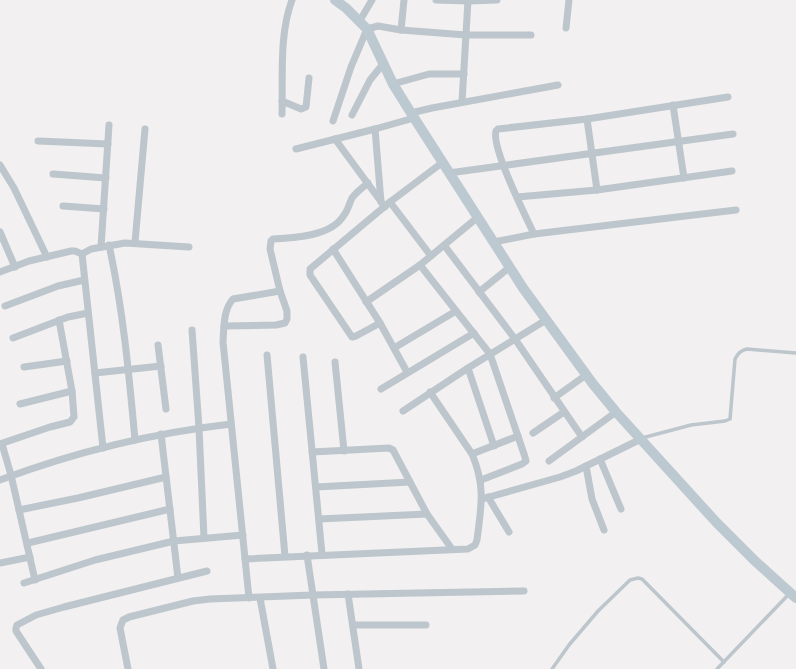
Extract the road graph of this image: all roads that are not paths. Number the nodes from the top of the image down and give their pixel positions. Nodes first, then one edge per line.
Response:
1 (292, 0) edge
2 (334, 0) edge
3 (372, 0) edge
4 (404, 0) edge
5 (436, 0) edge
6 (496, 0) edge
7 (569, 0) edge
8 (468, 1) edge
9 (359, 22) junction
10 (566, 28) dead end
11 (366, 29) junction
12 (401, 30) junction
13 (466, 35) junction
14 (531, 35) dead end
15 (383, 64) junction
16 (464, 74) junction
17 (309, 78) dead end
18 (393, 84) junction
19 (558, 85) dead end
20 (728, 98) dead end
21 (282, 101) junction
22 (462, 102) junction
23 (673, 105) junction
24 (282, 114) dead end
25 (352, 115) dead end
26 (412, 116) junction
27 (587, 119) junction
28 (332, 121) dead end
29 (109, 125) dead end
30 (145, 129) dead end
31 (375, 129) junction
32 (733, 134) dead end
33 (335, 139) junction
34 (38, 141) dead end
35 (678, 142) junction
36 (108, 144) junction
37 (296, 149) dead end
38 (591, 154) junction
39 (443, 162) junction
40 (0, 165) edge
41 (504, 166) junction
42 (732, 171) dead end
43 (449, 173) junction
44 (53, 174) dead end
45 (106, 178) junction
46 (684, 178) junction
47 (368, 184) junction
48 (597, 190) junction
49 (517, 197) junction
50 (385, 204) junction
51 (63, 206) dead end
52 (104, 209) junction
53 (736, 210) dead end
54 (478, 217) junction
55 (0, 232) edge
56 (534, 234) junction
57 (135, 242) junction
58 (494, 242) junction
59 (109, 245) junction
60 (444, 245) junction
61 (101, 247) junction
62 (189, 247) dead end
63 (333, 249) junction
64 (85, 252) junction
65 (431, 256) junction
66 (47, 257) junction
67 (420, 265) junction
68 (15, 267) junction
69 (510, 267) junction
70 (0, 272) edge
71 (84, 280) junction
72 (280, 291) junction
73 (479, 292) junction
74 (366, 302) junction
75 (5, 306) dead end
76 (456, 311) junction
77 (88, 313) junction
78 (59, 320) junction
79 (546, 320) junction
80 (380, 323) junction
81 (224, 326) junction
82 (192, 330) dead end
83 (474, 333) junction
84 (13, 338) dead end
85 (515, 339) junction
86 (158, 345) dead end
87 (394, 348) junction
88 (796, 353) edge
89 (267, 354) dead end
90 (490, 354) junction
91 (303, 357) dead end
92 (67, 361) junction
93 (335, 362) dead end
94 (161, 366) junction
95 (24, 367) dead end
96 (468, 368) junction
97 (129, 370) junction
98 (407, 372) junction
99 (95, 373) junction
100 (586, 375) junction
101 (381, 389) dead end
102 (72, 391) junction
103 (430, 392) junction
104 (554, 398) junction
105 (20, 404) dead end
106 (166, 409) dead end
107 (403, 410) dead end
108 (564, 412) junction
109 (616, 412) junction
110 (232, 424) junction
111 (199, 428) junction
112 (533, 433) dead end
113 (161, 434) junction
114 (518, 436) junction
115 (582, 437) junction
116 (641, 439) junction
117 (135, 440) junction
118 (1, 444) edge
119 (494, 446) junction
120 (103, 448) junction
121 (344, 451) junction
122 (312, 452) junction
123 (472, 454) junction
124 (600, 459) junction
125 (549, 460) dead end
126 (586, 466) junction
127 (11, 476) junction
128 (166, 477) junction
129 (0, 480) edge
130 (481, 480) junction
131 (410, 482) junction
132 (316, 487) junction
133 (485, 498) junction
134 (621, 509) dead end
135 (19, 510) junction
136 (170, 510) junction
137 (427, 514) junction
138 (319, 519) junction
139 (604, 530) dead end
140 (509, 532) dead end
141 (243, 535) junction
142 (204, 538) junction
143 (174, 541) junction
144 (28, 543) junction
145 (452, 549) junction
146 (322, 554) junction
147 (307, 555) junction
148 (285, 556) junction
149 (30, 557) junction
150 (245, 559) junction
151 (0, 563) edge
152 (207, 571) dead end
153 (178, 578) junction
154 (35, 580) junction
155 (24, 583) dead end
156 (524, 590) dead end
157 (348, 594) junction
158 (313, 595) junction
159 (793, 595) edge
160 (249, 598) junction
161 (260, 598) junction
162 (353, 625) junction
163 (426, 625) dead end
164 (724, 662) junction
165 (42, 669) edge
166 (128, 669) edge
167 (273, 669) edge
168 (324, 669) edge
169 (359, 669) edge
170 (552, 669) edge
171 (717, 669) edge

1 - 21 street
2 - 9 main road
3 - 9 street
4 - 12 street
5 - 8 street
6 - 8 street
7 - 10 street
8 - 13 street
9 - 11 main road
11 - 12 street
11 - 15 main road
11 - 28 street
12 - 13 street
13 - 14 street
13 - 16 street
15 - 18 main road
15 - 25 street
16 - 18 street
16 - 22 street
17 - 21 street
18 - 26 main road
19 - 22 street
20 - 23 street
21 - 24 street
22 - 26 street
23 - 27 street
23 - 35 street
26 - 31 street
26 - 39 main road
27 - 38 street
27 - 41 street
29 - 36 street
30 - 57 street
31 - 33 street
31 - 50 street
32 - 35 street
33 - 37 street
33 - 47 street
34 - 36 street
35 - 38 street
35 - 46 street
36 - 45 street
38 - 41 street
38 - 48 street
39 - 43 main road
39 - 50 street
40 - 66 street
41 - 43 street
41 - 49 street
42 - 46 street
43 - 54 main road
44 - 45 street
45 - 52 street
46 - 48 street
47 - 50 street
47 - 72 street
48 - 49 street
49 - 56 street
50 - 63 street
50 - 65 street
51 - 52 street
52 - 61 street
53 - 56 street
54 - 58 main road
54 - 60 street
55 - 68 street
56 - 58 street
57 - 59 street
57 - 62 street
58 - 69 main road
59 - 61 street
59 - 97 street
60 - 65 street
60 - 73 street
61 - 64 street
63 - 74 street
63 - 80 street
64 - 66 street
64 - 71 street
65 - 67 street
66 - 68 street
67 - 74 street
67 - 76 street
68 - 70 street
69 - 73 street
69 - 79 main road
71 - 75 street
71 - 77 street
72 - 81 street
72 - 81 street
73 - 85 street
74 - 80 street
76 - 83 street
76 - 87 street
77 - 78 street
77 - 99 street
78 - 84 street
78 - 92 street
79 - 85 street
79 - 100 main road
80 - 87 street
81 - 110 street
82 - 111 street
83 - 90 street
83 - 98 street
85 - 90 street
85 - 104 street
86 - 94 street
87 - 98 street
88 - 116 lane
89 - 148 street
90 - 96 street
90 - 114 street
91 - 122 street
92 - 95 street
92 - 102 street
93 - 121 street
94 - 97 street
94 - 106 street
96 - 103 street
96 - 119 street
97 - 99 street
97 - 117 street
98 - 101 street
99 - 120 street
100 - 104 street
100 - 109 main road
102 - 105 street
102 - 118 street
103 - 107 street
103 - 123 street
104 - 108 street
108 - 112 street
108 - 115 street
109 - 115 street
109 - 116 main road
110 - 111 street
110 - 141 street
111 - 113 street
111 - 142 street
113 - 117 street
113 - 128 street
114 - 119 street
114 - 130 street
115 - 125 street
116 - 124 street
116 - 159 main road
117 - 120 street
118 - 127 street
119 - 123 street
120 - 127 street
121 - 122 street
121 - 131 street
122 - 132 street
123 - 130 street
124 - 126 street
124 - 134 street
126 - 133 street
126 - 139 street
127 - 129 street
127 - 135 street
128 - 135 street
128 - 136 street
130 - 133 street
131 - 132 street
131 - 137 street
132 - 138 street
133 - 140 street
133 - 145 street
135 - 144 street
136 - 143 street
136 - 144 street
137 - 138 street
137 - 145 street
138 - 146 street
141 - 142 street
141 - 150 street
142 - 143 street
143 - 153 street
143 - 154 street
144 - 149 street
145 - 146 street
146 - 147 street
147 - 148 street
147 - 158 street
148 - 150 street
149 - 151 street
149 - 154 street
150 - 160 street
152 - 153 street
153 - 165 street
154 - 155 street
156 - 157 street
157 - 158 street
157 - 162 street
158 - 161 street
158 - 168 street
159 - 164 lane
160 - 161 street
160 - 166 street
161 - 167 street
162 - 163 street
162 - 169 street
164 - 170 lane
164 - 171 lane

